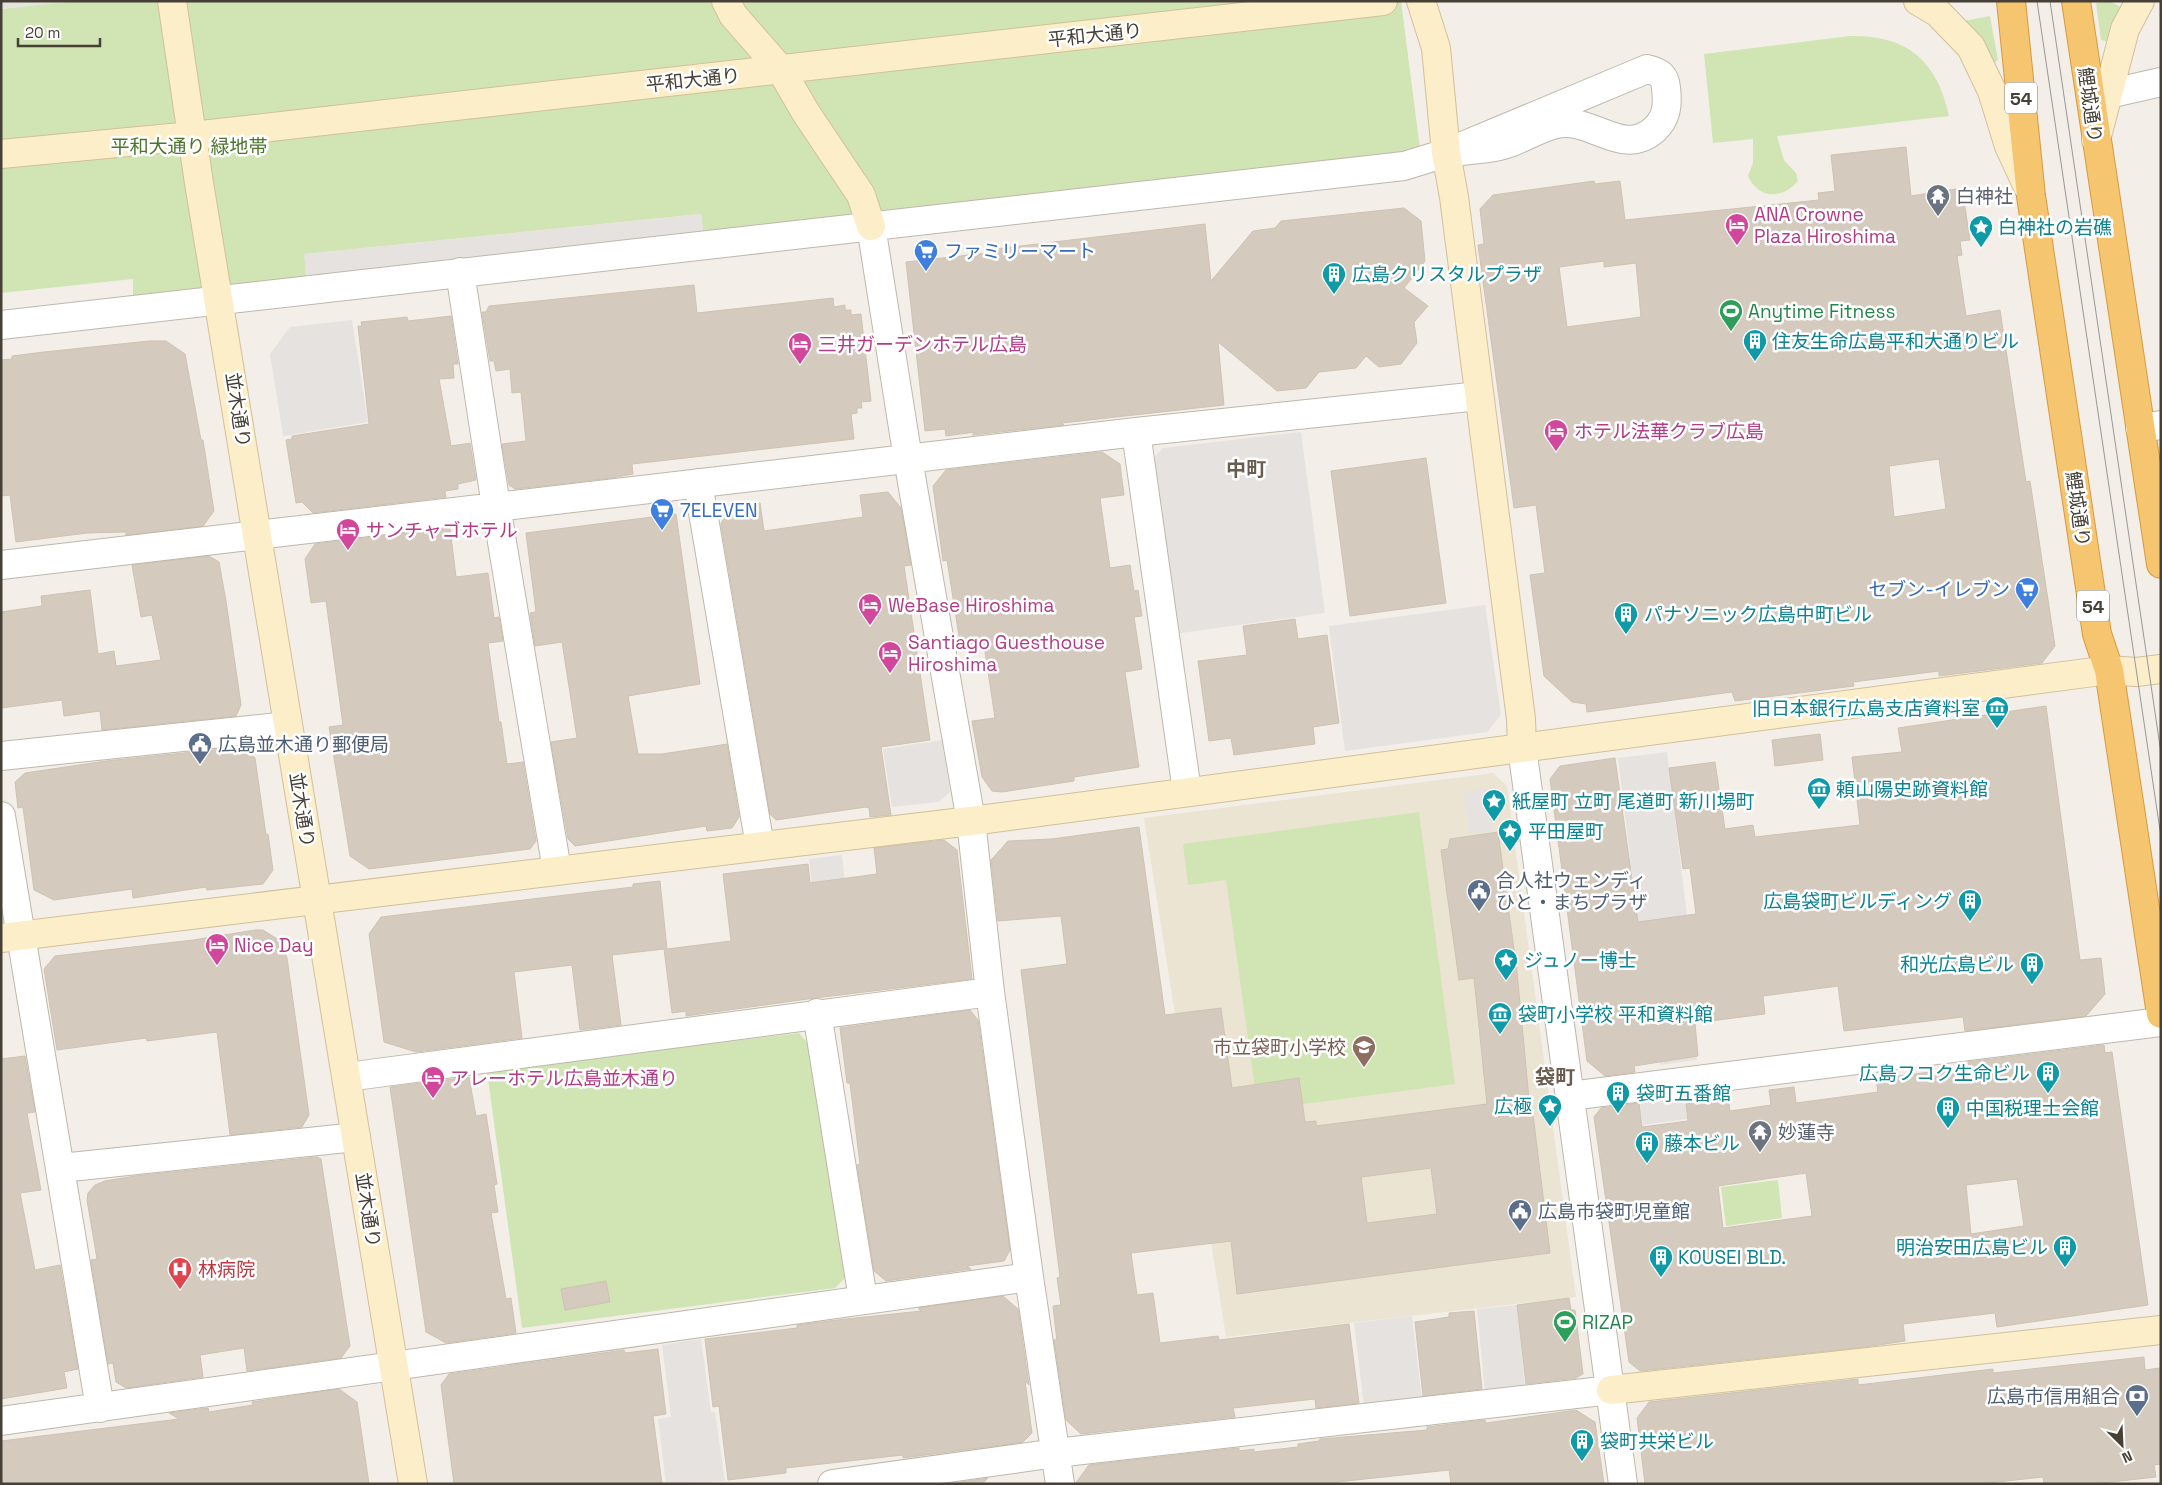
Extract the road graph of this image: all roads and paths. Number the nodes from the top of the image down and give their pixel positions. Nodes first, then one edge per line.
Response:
1 (172, 1) edge
2 (726, 1) edge
3 (1384, 1) edge
4 (1420, 1) edge
5 (1918, 1) edge
6 (2011, 1) edge
7 (2076, 1) edge
8 (2140, 1) edge
9 (781, 70) junction
10 (2161, 82) edge
11 (2108, 94) junction
12 (192, 136) junction
13 (2096, 142) junction
14 (1446, 153) junction
15 (1, 154) edge
16 (2032, 196) junction
17 (871, 226) junction
18 (460, 272) junction
19 (219, 300) junction
20 (1, 325) edge
21 (1479, 396) junction
22 (2150, 426) edge
23 (1136, 432) junction
24 (908, 459) junction
25 (698, 483) junction
26 (496, 506) junction
27 (258, 533) junction
28 (2161, 564) edge
29 (1, 565) edge
30 (2161, 668) edge
31 (2109, 670) junction
32 (288, 726) junction
33 (1522, 748) junction
34 (1, 756) edge
35 (1188, 790) junction
36 (1, 816) edge
37 (971, 821) junction
38 (760, 846) junction
39 (557, 870) junction
40 (317, 900) junction
41 (12, 937) edge
42 (990, 992) junction
43 (817, 1013) junction
44 (2161, 1014) edge
45 (2161, 1022) edge
46 (347, 1077) junction
47 (1570, 1096) junction
48 (356, 1137) junction
49 (61, 1168) junction
50 (1029, 1277) junction
51 (864, 1299) junction
52 (2161, 1330) edge
53 (394, 1367) junction
54 (1611, 1390) junction
55 (100, 1408) junction
56 (1, 1421) edge
57 (1056, 1453) junction
58 (413, 1484) edge
59 (832, 1484) edge
60 (1060, 1484) edge
61 (1623, 1484) edge

1 - 12 street, 並木通り
2 - 9 street
3 - 9 street, 平和大通り
4 - 14 street
5 - 16 street
6 - 16 highway, 鯉城通り / 54
7 - 13 highway, 鯉城通り
8 - 11 street
9 - 12 street, 平和大通り
9 - 17 street
10 - 11 street
11 - 13 street
12 - 15 street, 平和大通り
12 - 19 street, 並木通り
13 - 22 highway, 鯉城通り
14 - 14 street
14 - 17 street
14 - 21 street
16 - 31 highway, 鯉城通り / 54
17 - 18 street
17 - 24 street
18 - 19 street
18 - 26 street
19 - 20 street
19 - 27 street, 並木通り
21 - 23 street
21 - 33 street
22 - 28 highway, 鯉城通り
23 - 24 street
23 - 35 street
24 - 25 street
24 - 37 street
25 - 26 street
25 - 38 street
26 - 27 street
26 - 39 street
27 - 29 street
27 - 32 street, 並木通り
30 - 31 street
31 - 33 street
31 - 44 highway, 鯉城通り / 54
32 - 34 street
32 - 40 street, 並木通り
33 - 35 street
33 - 47 street
35 - 37 street
36 - 41 street
37 - 38 street
37 - 42 street
38 - 39 street
39 - 40 street
40 - 41 street
40 - 46 street, 並木通り
41 - 49 street
42 - 43 street
42 - 50 street
43 - 46 street
43 - 51 street
45 - 47 street
46 - 48 street, 並木通り
47 - 54 street
48 - 49 street
48 - 53 street, 並木通り
49 - 55 street
50 - 51 street
50 - 57 street
51 - 53 street
52 - 54 street
53 - 55 street
53 - 58 street, 並木通り
54 - 57 street
54 - 61 street
55 - 56 street
57 - 59 street
57 - 60 street

